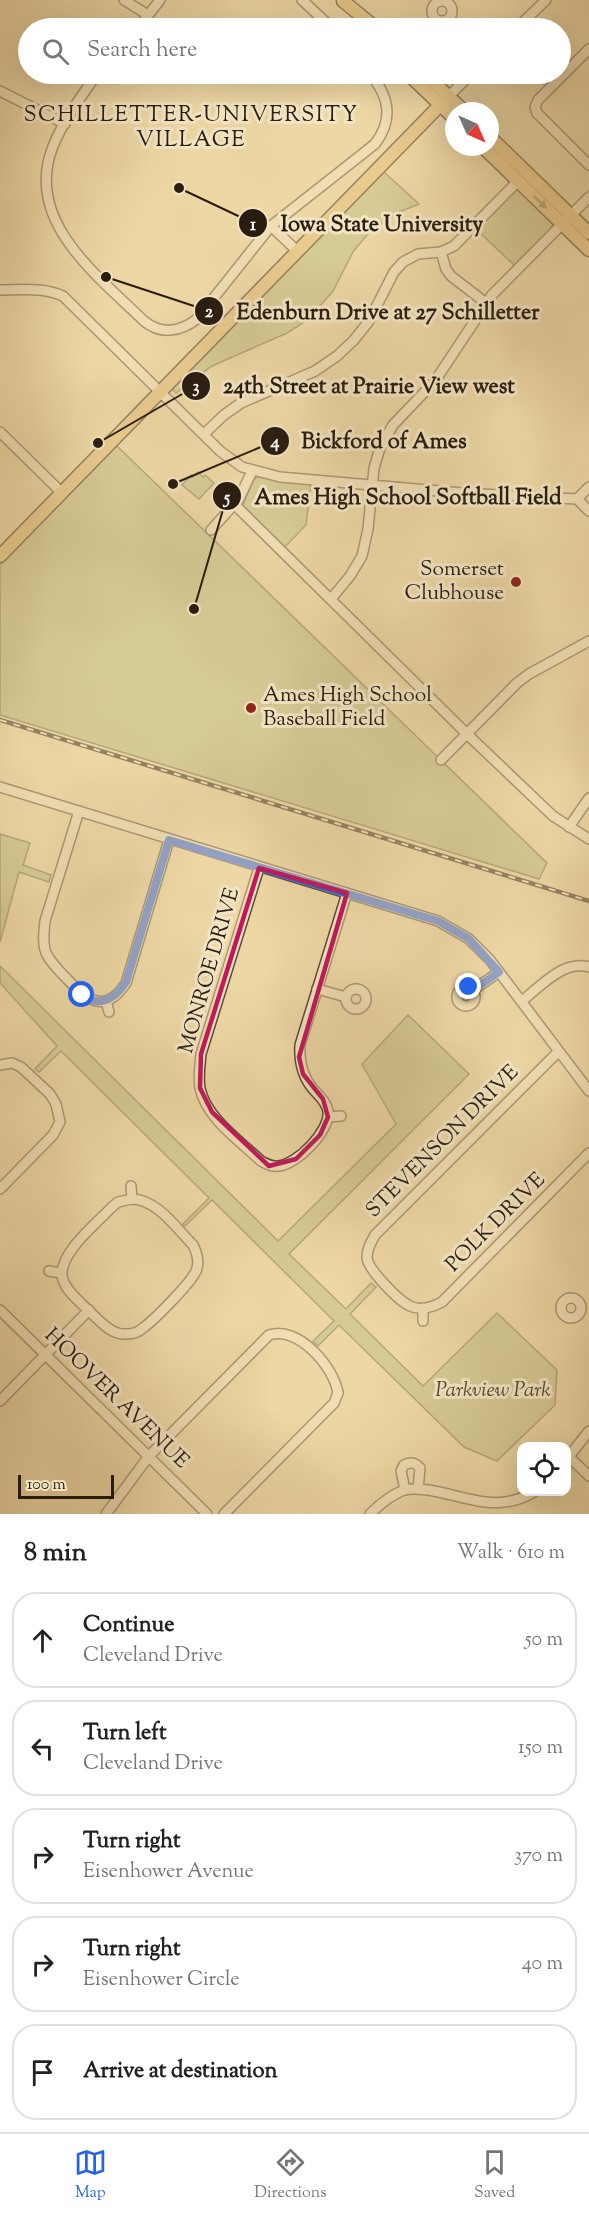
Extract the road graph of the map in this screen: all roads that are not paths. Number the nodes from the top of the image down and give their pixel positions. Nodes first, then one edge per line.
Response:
1 (124, 0) edge
2 (160, 0) edge
3 (302, 0) edge
4 (342, 0) edge
5 (540, 2) edge
6 (148, 15) junction
7 (146, 18) edge
8 (321, 18) edge
9 (358, 18) edge
10 (364, 18) edge
11 (526, 18) edge
12 (589, 49) edge
13 (571, 67) edge
14 (91, 84) edge
15 (380, 84) edge
16 (422, 84) edge
17 (432, 84) edge
18 (461, 84) edge
19 (554, 84) edge
20 (0, 91) edge
21 (444, 100) junction
22 (448, 102) edge
23 (65, 124) junction
24 (499, 147) edge
25 (492, 156) edge
26 (589, 165) edge
27 (518, 181) junction
28 (589, 197) edge
29 (566, 219) junction
30 (271, 226) junction
31 (589, 233) edge
32 (589, 250) edge
33 (297, 251) junction
34 (441, 252) junction
35 (0, 290) edge
36 (486, 303) junction
37 (159, 391) junction
38 (0, 432) edge
39 (204, 434) junction
40 (252, 471) junction
41 (373, 486) junction
42 (589, 488) edge
43 (62, 492) junction
44 (577, 500) junction
45 (235, 505) junction
46 (589, 511) edge
47 (211, 530) dead end
48 (0, 556) edge
49 (331, 599) junction
50 (589, 641) edge
51 (467, 734) junction
52 (441, 760) dead end
53 (0, 787) edge
54 (589, 798) edge
55 (79, 811) junction
56 (569, 827) junction
57 (589, 839) edge
58 (169, 840) junction
59 (258, 868) junction
60 (347, 893) junction
61 (589, 967) edge
62 (499, 972) junction
63 (317, 989) junction
64 (473, 990) dead end
65 (346, 997) dead end
66 (106, 1001) junction
67 (522, 1001) junction
68 (109, 1012) dead end
69 (558, 1052) junction
70 (3, 1061) edge
71 (200, 1088) junction
72 (589, 1091) edge
73 (189, 1092) dead end
74 (340, 1116) dead end
75 (328, 1117) junction
76 (589, 1154) edge
77 (278, 1167) junction
78 (278, 1178) dead end
79 (131, 1186) dead end
80 (0, 1189) edge
81 (132, 1199) junction
82 (355, 1255) dead end
83 (367, 1255) junction
84 (210, 1263) dead end
85 (198, 1264) junction
86 (49, 1271) dead end
87 (61, 1273) junction
88 (423, 1308) junction
89 (0, 1310) edge
90 (88, 1310) junction
91 (423, 1321) dead end
92 (274, 1322) dead end
93 (276, 1332) junction
94 (126, 1334) junction
95 (126, 1346) dead end
96 (45, 1354) junction
97 (0, 1401) edge
98 (589, 1431) edge
99 (571, 1455) edge
100 (149, 1456) junction
101 (571, 1461) edge
102 (589, 1476) edge
103 (418, 1489) junction
104 (405, 1490) junction
105 (526, 1496) edge
106 (503, 1510) edge
107 (106, 1514) edge
108 (207, 1514) edge
109 (224, 1514) edge
110 (370, 1514) edge

1 - 6 street
2 - 6 street
3 - 8 street
4 - 9 main road
4 - 10 main road
5 - 11 street
6 - 7 street
12 - 13 street
14 - 23 street
15 - 30 street
16 - 21 main road
17 - 21 main road
18 - 21 street
19 - 26 street
20 - 23 street
21 - 22 main road
21 - 33 main road
23 - 30 street
24 - 29 main road
25 - 27 main road
27 -> 29 main road
27 - 34 street
28 - 29 street
29 - 31 main road
29 - 32 main road
29 - 36 street
30 - 33 street
33 - 37 main road
34 - 36 street
34 - 39 street
35 - 37 street
36 - 41 street
37 - 39 street
37 - 43 main road
38 - 43 street
39 - 40 street
40 - 41 street
40 - 45 street
41 - 44 street
41 - 49 street
42 - 44 street
43 - 48 main road
44 - 46 street
45 - 47 street
45 - 49 street
49 - 51 street
50 - 51 street
51 - 52 street
51 - 56 street
53 - 55 street
54 - 56 street
55 - 58 street
55 - 66 street
56 - 57 street
58 - 59 street
58 - 66 street
59 - 60 street
59 - 71 street, MONROE DRIVE
60 - 62 street
60 - 63 street
61 - 67 street
62 - 64 street
62 - 67 street
63 - 65 street
63 - 75 street
66 - 68 street
67 - 69 street
69 - 72 street
69 - 83 street, STEVENSON DRIVE
70 - 80 street
71 - 73 street
71 - 77 street, MONROE DRIVE
74 - 75 street
75 - 77 street
76 - 88 street, POLK DRIVE
77 - 78 street
79 - 81 street
81 - 85 street
81 - 87 street
82 - 83 street
83 - 88 street
84 - 85 street
85 - 94 street
86 - 87 street
87 - 90 street
88 - 91 street
89 - 96 street, HOOVER AVENUE
90 - 94 street
90 - 96 street
92 - 93 street
93 - 100 street
93 - 109 street
94 - 95 street
96 - 97 street
96 - 100 street, HOOVER AVENUE
98 - 99 street
100 - 107 street
100 - 108 street, HOOVER AVENUE
101 - 102 street
103 - 104 street
103 - 104 street
103 - 106 street
104 - 110 street
105 - 106 street

